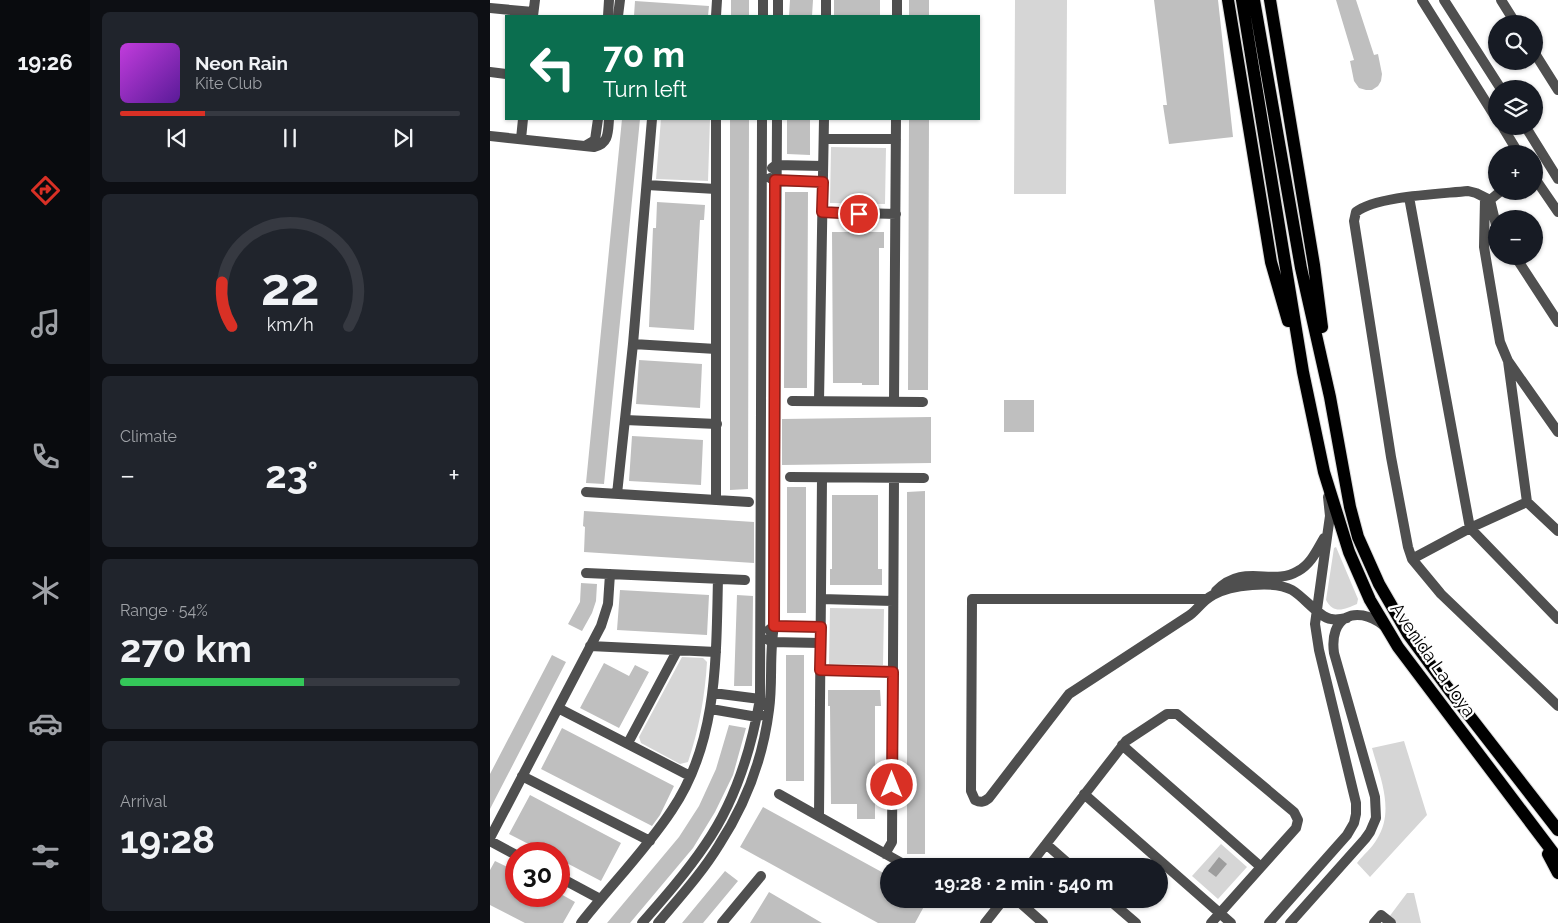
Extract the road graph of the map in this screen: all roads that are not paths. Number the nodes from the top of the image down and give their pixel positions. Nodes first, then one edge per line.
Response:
1 (535, 0) edge
2 (609, 0) edge
3 (620, 0) edge
4 (717, 0) edge
5 (763, 0) edge
6 (778, 0) edge
7 (826, 0) edge
8 (897, 0) edge
9 (1228, 0) edge
10 (1242, 0) edge
11 (1254, 0) edge
12 (1270, 0) edge
13 (1422, 0) edge
14 (1444, 0) edge
15 (1501, 0) edge
16 (490, 8) edge
17 (533, 14) edge
18 (608, 15) edge
19 (618, 15) edge
20 (716, 15) edge
21 (763, 15) edge
22 (778, 15) edge
23 (826, 15) edge
24 (897, 15) edge
25 (1510, 15) edge
26 (1543, 66) edge
27 (490, 72) edge
28 (505, 74) edge
29 (1495, 80) edge
30 (1558, 90) edge
31 (1488, 105) edge
32 (523, 120) edge
33 (598, 120) edge
34 (609, 120) edge
35 (652, 120) edge
36 (716, 120) edge
37 (762, 120) edge
38 (777, 120) edge
39 (824, 120) edge
40 (896, 120) edge
41 (1530, 135) edge
42 (490, 136) edge
43 (521, 139) junction
44 (824, 139) junction
45 (896, 139) junction
46 (1273, 144) junction
47 (585, 146) junction
48 (776, 165) junction
49 (823, 166) junction
50 (762, 174) junction
51 (1558, 179) edge
52 (775, 180) junction
53 (823, 182) junction
54 (647, 185) junction
55 (716, 189) junction
56 (1543, 190) edge
57 (1408, 197) junction
58 (1487, 199) junction
59 (1491, 210) edge
60 (822, 212) junction
61 (1558, 212) edge
62 (896, 214) junction
63 (1522, 265) edge
64 (1558, 322) edge
65 (633, 344) junction
66 (716, 349) junction
67 (1508, 361) junction
68 (1303, 372) junction
69 (1330, 397) junction
70 (792, 401) dead end
71 (819, 401) junction
72 (894, 402) junction
73 (922, 402) dead end
74 (625, 420) junction
75 (717, 424) junction
76 (1558, 432) edge
77 (1324, 472) junction
78 (790, 478) dead end
79 (822, 478) junction
80 (894, 478) junction
81 (924, 478) dead end
82 (586, 492) dead end
83 (618, 494) junction
84 (716, 500) junction
85 (749, 502) dead end
86 (1527, 502) junction
87 (1470, 528) junction
88 (1328, 530) junction
89 (1558, 531) edge
90 (1412, 559) junction
91 (586, 573) dead end
92 (610, 574) junction
93 (718, 579) junction
94 (745, 580) dead end
95 (1210, 596) junction
96 (821, 600) junction
97 (893, 601) junction
98 (1316, 609) junction
99 (1347, 618) junction
100 (1558, 619) edge
101 (774, 626) junction
102 (1384, 626) junction
103 (821, 627) junction
104 (761, 634) junction
105 (771, 642) junction
106 (821, 643) junction
107 (590, 646) junction
108 (677, 651) junction
109 (716, 652) junction
110 (820, 670) junction
111 (893, 672) junction
112 (713, 692) junction
113 (760, 700) junction
114 (1558, 706) edge
115 (558, 708) junction
116 (711, 709) junction
117 (769, 711) junction
118 (757, 717) junction
119 (628, 743) junction
120 (1122, 745) junction
121 (1368, 772) junction
122 (522, 776) junction
123 (690, 776) junction
124 (1351, 778) junction
125 (779, 794) dead end
126 (1084, 794) junction
127 (819, 816) junction
128 (1547, 816) junction
129 (1533, 825) junction
130 (1558, 826) edge
131 (1558, 830) edge
132 (490, 839) edge
133 (650, 842) junction
134 (1046, 844) junction
135 (505, 848) edge
136 (885, 854) junction
137 (892, 858) edge
138 (1035, 858) edge
139 (1062, 858) edge
140 (1558, 859) edge
141 (1261, 867) junction
142 (1558, 872) edge
143 (761, 876) dead end
144 (570, 883) edge
145 (600, 899) junction
146 (997, 908) edge
147 (1026, 908) edge
148 (1118, 908) edge
149 (1214, 920) edge
150 (581, 923) edge
151 (642, 923) edge
152 (658, 923) edge
153 (722, 923) edge
154 (985, 923) edge
155 (1043, 923) edge
156 (1136, 923) edge
157 (1231, 923) edge
158 (1269, 923) edge
159 (1290, 923) edge
160 (1374, 923) edge
161 (1391, 923) edge

1 - 17 street
2 - 18 street
3 - 19 street
4 - 20 street
5 - 21 street
6 - 22 street
7 - 23 street
8 - 24 street
9 - 68 main road
10 - 46 main road
11 - 46 main road
12 - 69 main road
13 - 31 street
14 - 29 street
15 - 25 street
16 - 17 street
26 - 30 street
27 - 28 street
32 - 43 street
33 - 47 street
34 - 47 street
35 - 54 street
36 - 55 street
37 - 50 street
38 - 48 street
39 - 44 street
40 - 45 street
41 - 51 street
42 - 43 street
43 - 47 street
44 - 45 street
44 - 49 street
45 - 62 street
46 - 68 main road
46 - 69 main road
48 - 49 street
48 - 50 street
48 - 52 street
49 - 53 street
50 - 52 street
50 - 104 street
52 - 53 street
52 - 101 street
53 - 60 street
54 - 55 street
54 - 65 street
55 - 66 street
56 - 61 street
57 - 58 street
57 - 87 street
57 - 90 street
58 - 59 street
58 - 67 street
60 - 62 street
60 - 71 street
62 - 72 street
63 - 64 street
65 - 66 street
65 - 74 street
66 - 75 street
67 - 76 street
67 - 86 street
68 - 77 main road, Avenida La Joya
69 - 128 main road, Avenida La Joya
70 - 71 street
71 - 72 street
72 - 73 street
74 - 75 street
74 - 83 street
75 - 84 street
77 - 88 street
77 - 102 main road, Avenida La Joya
78 - 79 street
79 - 80 street
79 - 96 street
80 - 81 street
80 - 97 street
82 - 83 street
83 - 84 street
84 - 85 street
86 - 87 street
86 - 89 street
87 - 90 street
87 - 100 street
88 - 95 street
88 - 98 street
90 - 114 street
91 - 92 street
92 - 93 street
92 - 107 street
93 - 94 street
93 - 109 street
95 - 95 street
95 - 98 street
96 - 97 street
96 - 103 street
97 - 111 street
98 - 99 street
98 - 124 street
99 - 102 street
99 - 121 street
101 - 103 street
101 - 104 street
101 - 105 street
102 - 129 main road, Avenida La Joya
103 - 106 street
104 - 105 street
104 - 113 street
105 - 106 street
105 - 117 street
106 - 110 street
107 - 108 street
107 - 115 street
108 - 109 street
108 - 119 street
109 - 112 street
110 - 111 street
110 - 127 street
111 - 136 street
112 - 113 street
112 - 116 street
113 - 117 street
113 - 118 street
115 - 119 street
115 - 122 street
116 - 118 street
116 - 123 street
117 - 118 street
117 - 152 street
118 - 151 street
119 - 123 street
120 - 126 street
120 - 141 street
120 - 141 street
121 - 124 street
121 - 159 street
122 - 132 street
122 - 133 street
123 - 133 street
124 - 158 street
125 - 127 street
126 - 134 street
126 - 149 street
127 - 136 street
128 - 130 main road
128 - 131 main road, Avenida La Joya
129 - 140 main road, Avenida La Joya
129 - 142 main road
132 - 135 street
133 - 145 street
134 - 138 street
134 - 139 street
136 - 137 street
141 - 149 street
143 - 153 street
144 - 145 street
145 - 150 street
146 - 154 street
147 - 155 street
148 - 156 street
149 - 157 street
160 - 161 street

